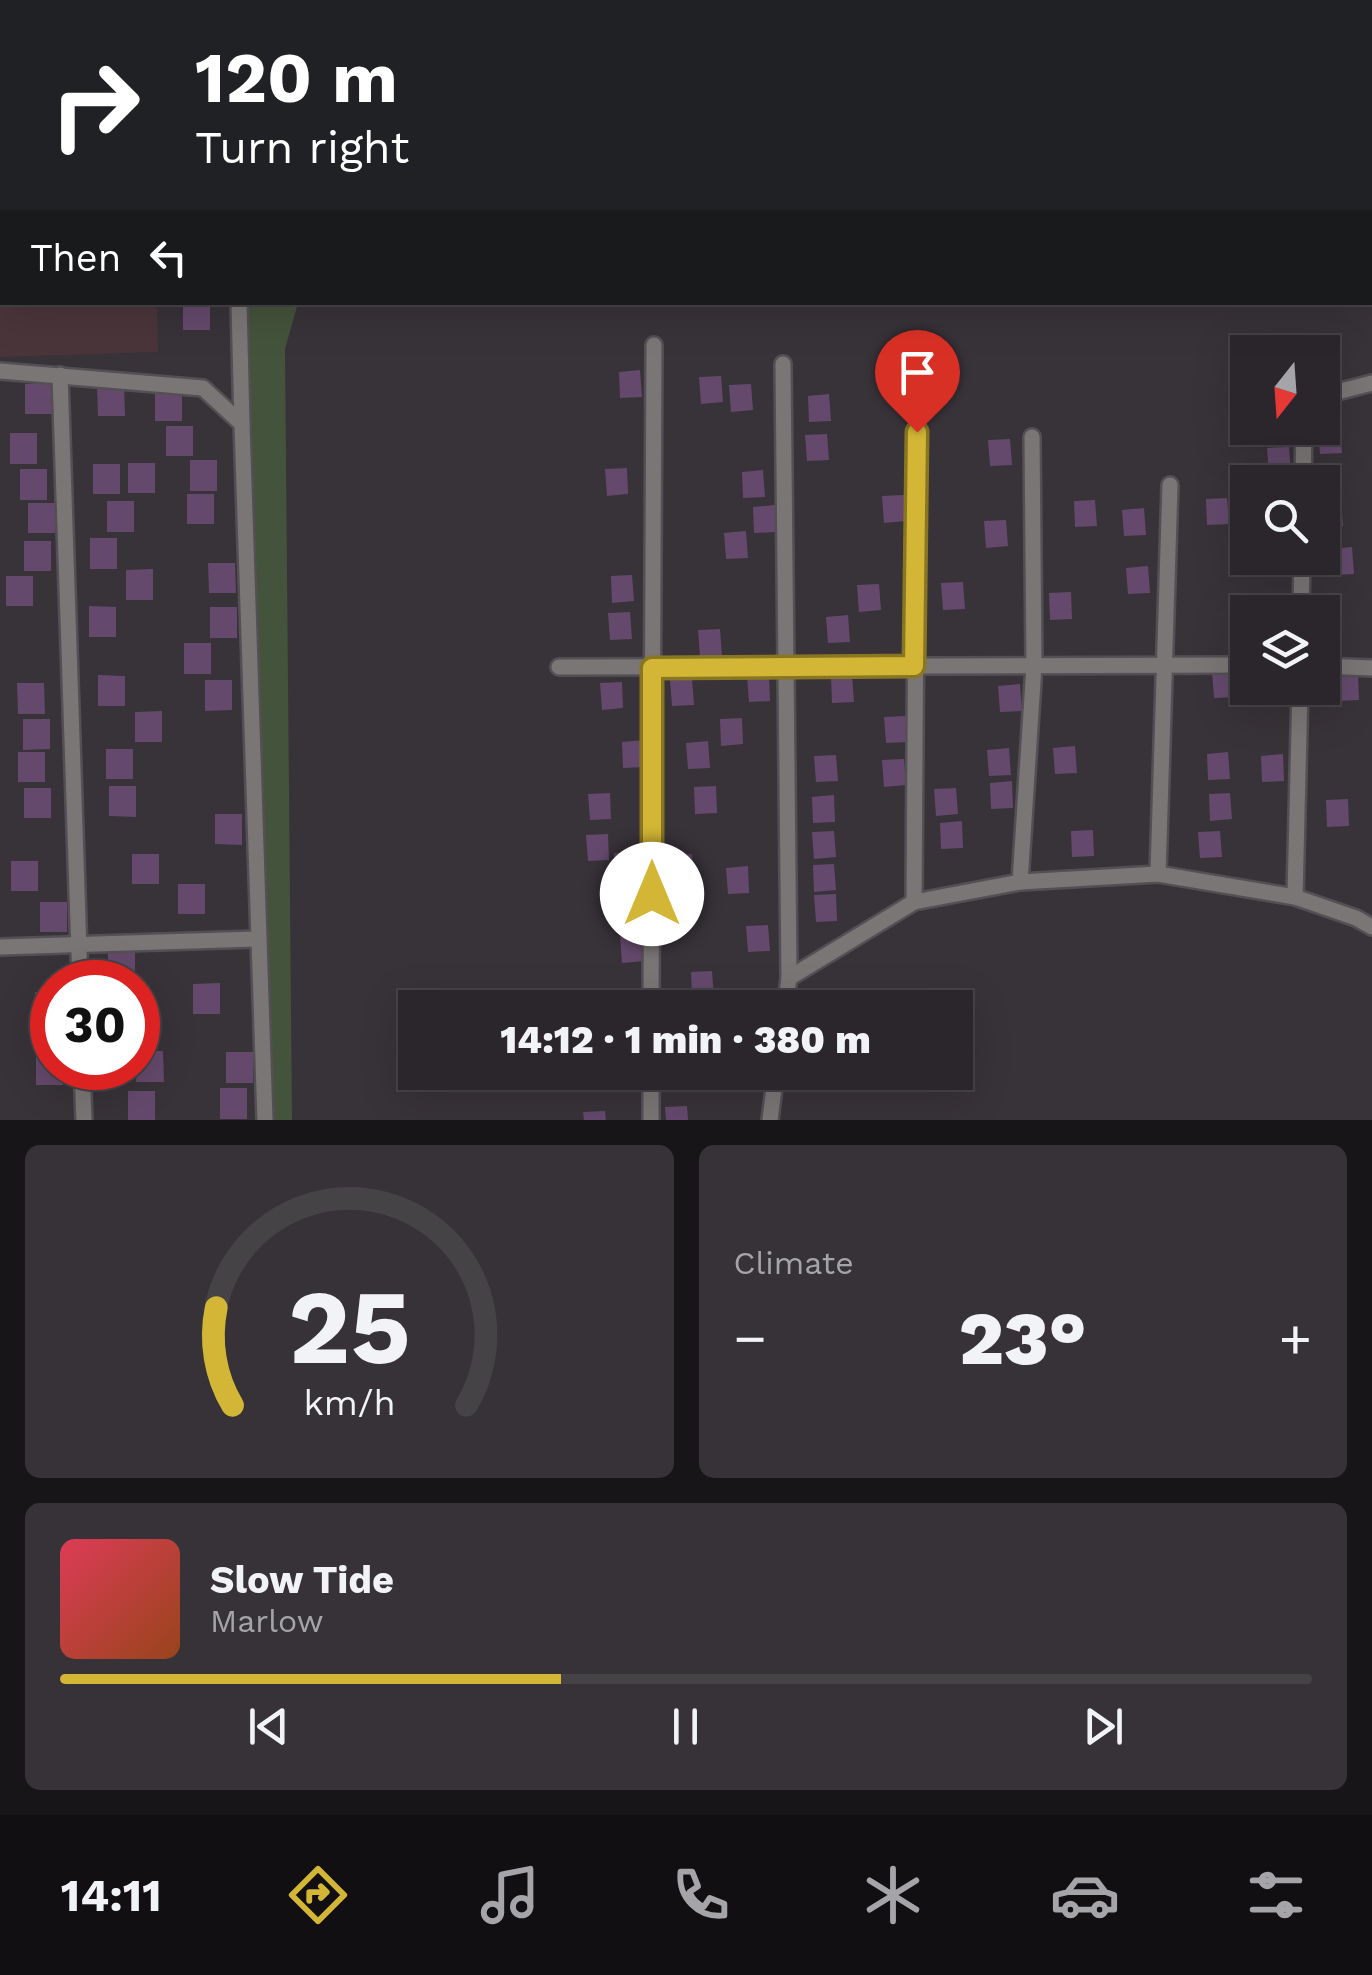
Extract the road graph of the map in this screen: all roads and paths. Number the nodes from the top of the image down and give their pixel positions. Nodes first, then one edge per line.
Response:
1 (238, 305) edge
2 (654, 344) dead end
3 (783, 364) dead end
4 (0, 371) edge
5 (60, 376) junction
6 (1372, 383) edge
7 (1340, 391) edge
8 (242, 424) junction
9 (917, 432) dead end
10 (1032, 436) dead end
11 (1170, 485) dead end
12 (1166, 665) junction
13 (1230, 665) edge
14 (914, 666) junction
15 (1034, 666) junction
16 (559, 667) dead end
17 (786, 667) junction
18 (1340, 667) edge
19 (652, 668) junction
20 (1372, 668) edge
21 (1300, 705) edge
22 (1158, 874) junction
23 (1020, 882) junction
24 (1295, 897) junction
25 (914, 902) junction
26 (1372, 926) edge
27 (258, 939) junction
28 (78, 946) junction
29 (0, 947) edge
30 (79, 960) edge
31 (789, 978) junction
32 (651, 990) edge
33 (787, 990) edge
34 (83, 1090) edge
35 (651, 1090) edge
36 (774, 1090) edge
37 (84, 1120) edge
38 (264, 1120) edge
39 (651, 1120) edge
40 (770, 1120) edge

1 - 8 street
2 - 19 street
3 - 17 street
4 - 5 street
5 - 8 street
5 - 28 street
6 - 7 street
8 - 27 street
9 - 14 street
10 - 15 street
11 - 12 street
12 - 13 street
12 - 15 street
12 - 22 street
14 - 15 street
14 - 17 street
14 - 25 street
15 - 23 street
16 - 19 street
17 - 19 street
17 - 31 street
18 - 20 street
19 - 32 street
21 - 24 street
22 - 23 street
22 - 24 street
23 - 25 street
24 - 26 street
25 - 31 street
27 - 28 street
27 - 38 street
28 - 29 street
28 - 30 street
31 - 33 street
34 - 37 street
35 - 39 street
36 - 40 street

